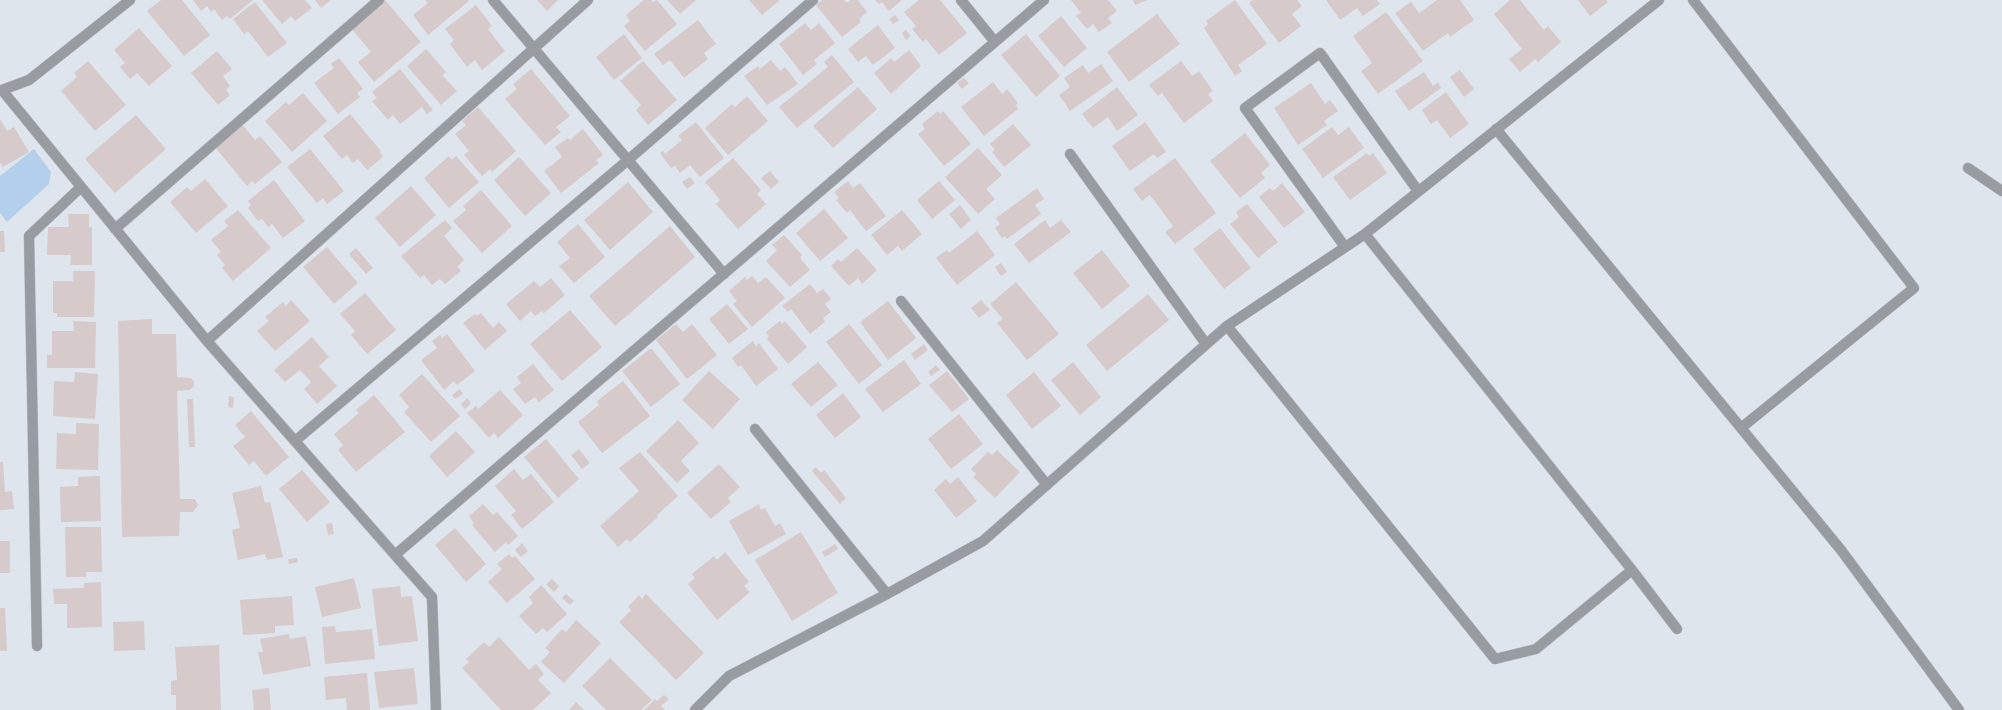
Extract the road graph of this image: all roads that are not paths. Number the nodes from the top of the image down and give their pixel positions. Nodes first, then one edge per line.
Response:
1 (130, 0) edge
2 (379, 0) edge
3 (493, 0) edge
4 (588, 0) edge
5 (813, 0) edge
6 (961, 0) edge
7 (1044, 0) edge
8 (1693, 0) edge
9 (1654, 1) edge
10 (995, 42) junction
11 (534, 49) junction
12 (1, 90) edge
13 (1496, 130) junction
14 (1070, 154) dead end
15 (628, 160) junction
16 (1968, 168) dead end
17 (80, 187) junction
18 (1418, 191) junction
19 (2002, 191) edge
20 (115, 229) junction
21 (1365, 234) junction
22 (1345, 247) junction
23 (724, 274) junction
24 (901, 301) dead end
25 (1227, 326) junction
26 (207, 341) junction
27 (1206, 344) junction
28 (1741, 428) junction
29 (755, 429) dead end
30 (295, 441) junction
31 (1047, 485) junction
32 (395, 555) junction
33 (1632, 570) junction
34 (887, 594) junction
35 (1677, 629) dead end
36 (37, 646) dead end
37 (436, 710) edge
38 (695, 710) edge
39 (1959, 710) edge

1 - 12 street
2 - 20 street
3 - 11 street
4 - 11 street
5 - 15 street
6 - 10 street
7 - 10 street
8 - 28 street
9 - 13 street
10 - 23 street
11 - 15 street
11 - 26 street
12 - 17 street
13 - 18 street
13 - 28 street
14 - 27 street
15 - 23 street
15 - 30 street
16 - 19 street
17 - 20 street
17 - 36 street
18 - 21 street
18 - 22 street
20 - 26 street
21 - 22 street
21 - 33 street
22 - 25 street
23 - 32 street
24 - 31 street
25 - 27 street
25 - 33 street
26 - 30 street
27 - 31 street
28 - 39 street
29 - 34 street
30 - 32 street
31 - 34 street
32 - 37 street
33 - 35 street
34 - 38 street

